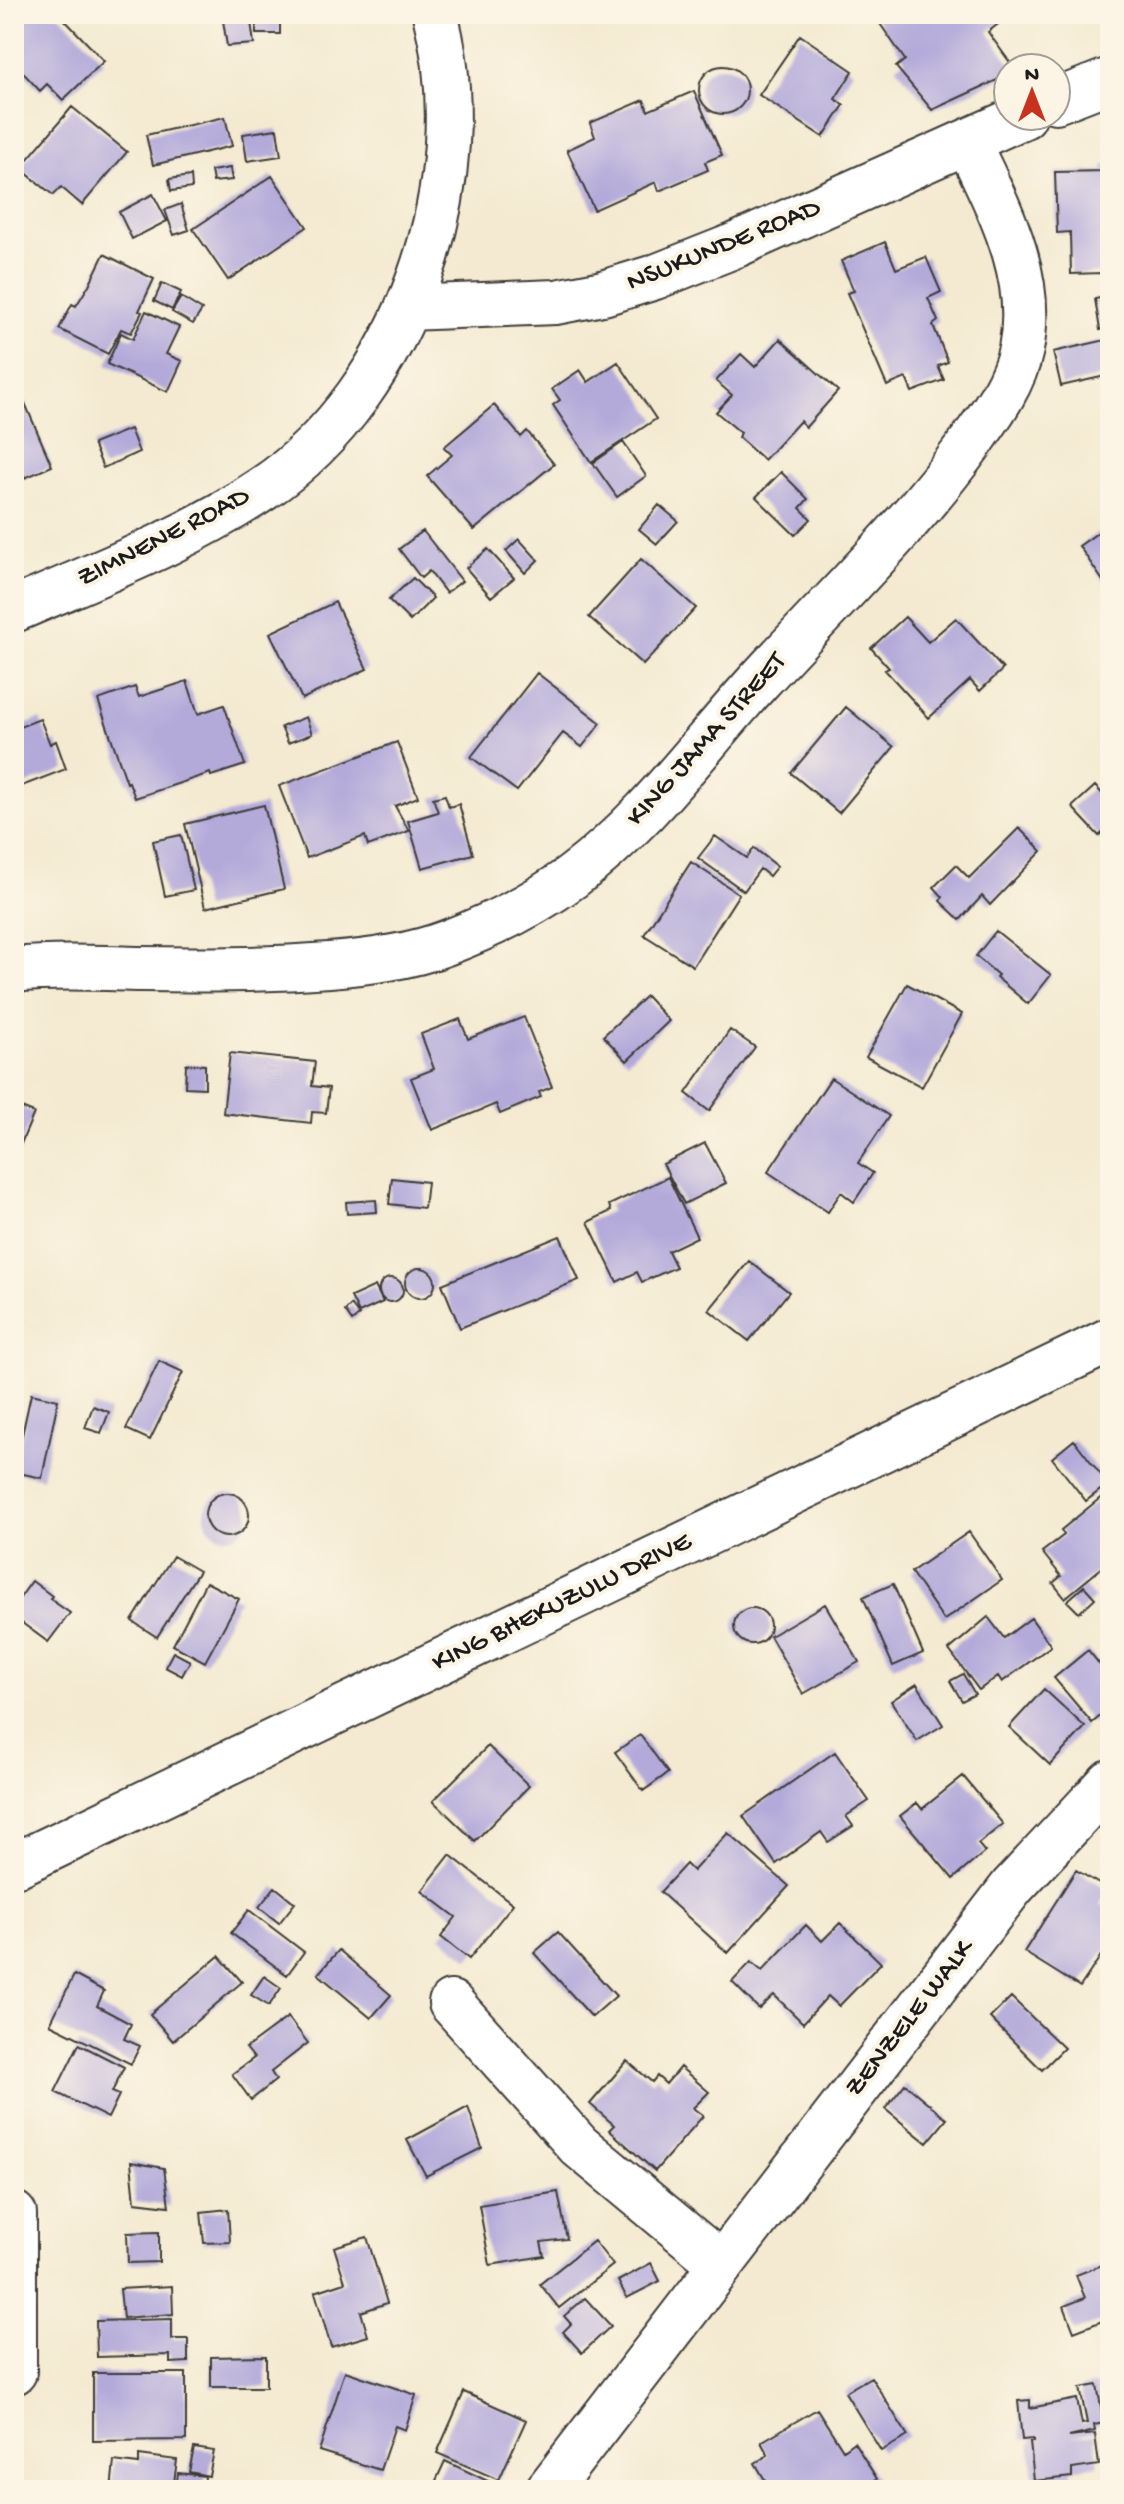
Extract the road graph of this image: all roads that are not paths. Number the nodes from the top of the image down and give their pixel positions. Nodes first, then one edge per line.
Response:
1 (435, 14) edge
2 (1110, 80) edge
3 (1072, 95) edge
4 (992, 131) edge
5 (968, 143) junction
6 (407, 308) junction
7 (14, 610) edge
8 (14, 970) edge
9 (1110, 1340) edge
10 (1110, 1782) edge
11 (14, 1866) edge
12 (451, 2003) dead end
13 (14, 2214) edge
14 (720, 2263) junction
15 (14, 2372) edge
16 (548, 2490) edge

1 - 6 street, ZIMNENE ROAD
2 - 3 street
4 - 5 street, NSUKUNDE ROAD
5 - 6 street, NSUKUNDE ROAD
5 - 8 street, KING JAMA STREET
6 - 7 street, ZIMNENE ROAD
9 - 11 street, KING BHEKUZULU DRIVE
10 - 14 street, ZENZELE WALK
12 - 14 street
13 - 15 street
14 - 16 street, ZENZELE WALK

